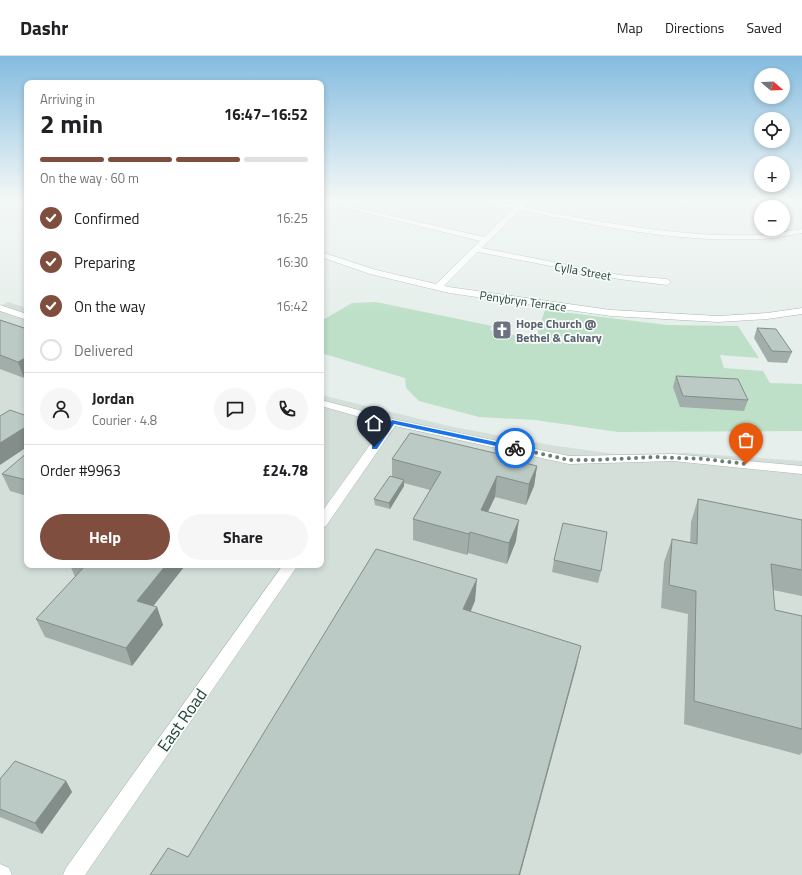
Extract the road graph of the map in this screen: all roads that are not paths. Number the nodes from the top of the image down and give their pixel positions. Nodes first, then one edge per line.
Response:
1 (473, 237) edge
2 (488, 237) edge
3 (485, 240) junction
4 (476, 249) junction
5 (324, 255) edge
6 (667, 282) dead end
7 (438, 287) junction
8 (0, 308) edge
9 (802, 311) edge
10 (24, 316) edge
11 (324, 404) edge
12 (392, 422) junction
13 (802, 470) edge
14 (324, 519) edge
15 (289, 568) edge
16 (73, 875) edge

1 - 3 street
2 - 3 street
3 - 4 street
4 - 6 street, Cylla Street
4 - 7 street
5 - 7 street, Penybryn Terrace
7 - 9 street, Penybryn Terrace
8 - 10 street
11 - 12 street
12 - 13 street
12 - 14 street
15 - 16 street, East Road

